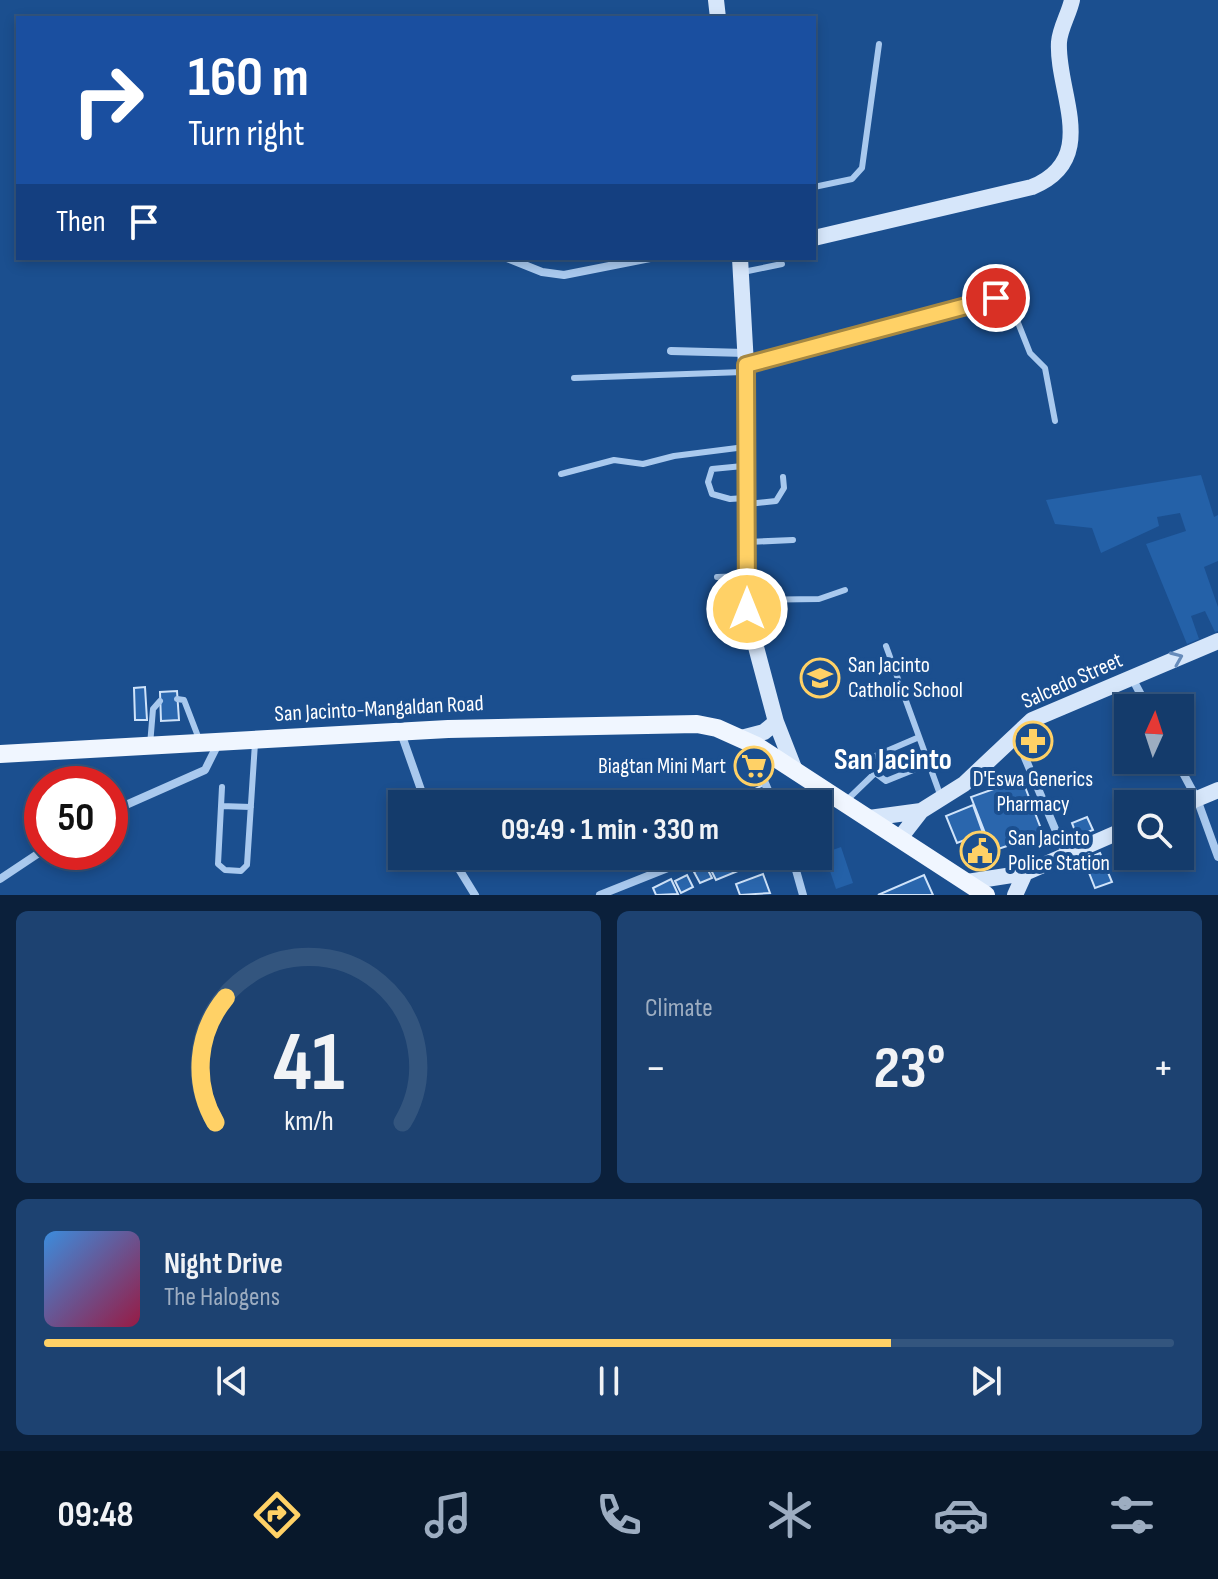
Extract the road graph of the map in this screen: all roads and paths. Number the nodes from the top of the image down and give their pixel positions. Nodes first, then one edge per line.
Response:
1 (1072, 0) edge
2 (879, 44) dead end
3 (816, 187) edge
4 (816, 238) edge
5 (512, 260) edge
6 (640, 260) edge
7 (782, 264) dead end
8 (740, 265) edge
9 (671, 351) dead end
10 (746, 363) junction
11 (574, 378) dead end
12 (1055, 421) dead end
13 (747, 447) junction
14 (747, 467) junction
15 (561, 474) dead end
16 (783, 477) dead end
17 (748, 519) junction
18 (793, 540) dead end
19 (747, 576) junction
20 (717, 577) dead end
21 (845, 590) dead end
22 (747, 600) junction
23 (1218, 641) edge
24 (886, 646) dead end
25 (1132, 678) junction
26 (1141, 694) edge
27 (177, 699) dead end
28 (160, 701) dead end
29 (776, 722) junction
30 (401, 733) junction
31 (1015, 733) junction
32 (917, 738) junction
33 (255, 739) junction
34 (219, 740) junction
35 (200, 741) junction
36 (749, 742) junction
37 (150, 745) junction
38 (0, 754) edge
39 (928, 764) junction
40 (794, 768) junction
41 (875, 773) junction
42 (1184, 774) edge
43 (222, 787) dead end
44 (421, 790) edge
45 (768, 790) edge
46 (827, 790) edge
47 (1218, 790) edge
48 (832, 793) edge
49 (941, 797) junction
50 (1197, 799) junction
51 (1194, 800) edge
52 (845, 802) junction
53 (128, 804) edge
54 (221, 806) junction
55 (251, 807) junction
56 (921, 811) junction
57 (869, 818) junction
58 (1114, 834) edge
59 (900, 838) junction
60 (1066, 855) junction
61 (1218, 857) edge
62 (24, 863) edge
63 (460, 870) edge
64 (663, 870) edge
65 (796, 870) edge
66 (1025, 873) junction
67 (0, 879) edge
68 (967, 882) junction
69 (604, 894) edge
70 (475, 895) edge
71 (803, 895) edge
72 (986, 895) edge
73 (1015, 895) edge

1 - 4 street
2 - 3 lane
5 - 6 street
7 - 8 lane
8 - 10 street
9 - 10 street
10 - 11 lane
10 - 12 lane
10 - 13 street
13 - 14 street
13 - 15 lane
14 - 17 street
14 - 17 lane
16 - 17 lane
17 - 18 lane
17 - 19 street
19 - 20 lane
19 - 22 street
21 - 22 lane
22 - 29 street
25 -> 23 street, Salcedo Street
24 - 32 lane
25 - 26 street
25 - 31 street, Salcedo Street
27 - 35 lane
28 - 37 lane
29 - 36 street
29 - 40 street
30 - 33 main road, San Jacinto-Mangaldan Road
30 - 36 main road, San Jacinto-Mangaldan Road
30 - 44 street
31 - 49 street, Salcedo Street
31 - 60 street
32 - 39 lane
32 - 41 lane
33 - 34 main road, San Jacinto-Mangaldan Road
33 - 55 lane
34 - 35 main road, San Jacinto-Mangaldan Road
34 - 53 street
35 - 37 main road, San Jacinto-Mangaldan Road
36 - 40 main road, San Jacinto-Mangaldan Road
36 - 45 street
37 - 38 main road, San Jacinto-Mangaldan Road
39 - 41 lane
39 - 49 lane
40 - 46 main road, San Jacinto-Mangaldan Road
41 - 52 lane
42 - 50 street
43 - 54 lane
47 - 50 street
48 - 52 main road, San Jacinto-Mangaldan Road
49 - 56 street, Salcedo Street
50 - 51 street
50 - 61 street
52 - 57 main road, San Jacinto-Mangaldan Road
54 - 55 lane
54 - 55 lane
56 - 57 street, Salcedo Street
56 - 59 street, Salcedo Street
57 - 59 main road, San Jacinto-Mangaldan Road
58 - 60 street
59 - 68 main road, San Jacinto-Mangaldan Road
60 - 66 street
62 - 67 street
63 - 70 street
64 - 69 street
65 - 71 street
66 - 68 street
66 - 73 street
68 - 72 main road, San Jacinto-Mangaldan Road

